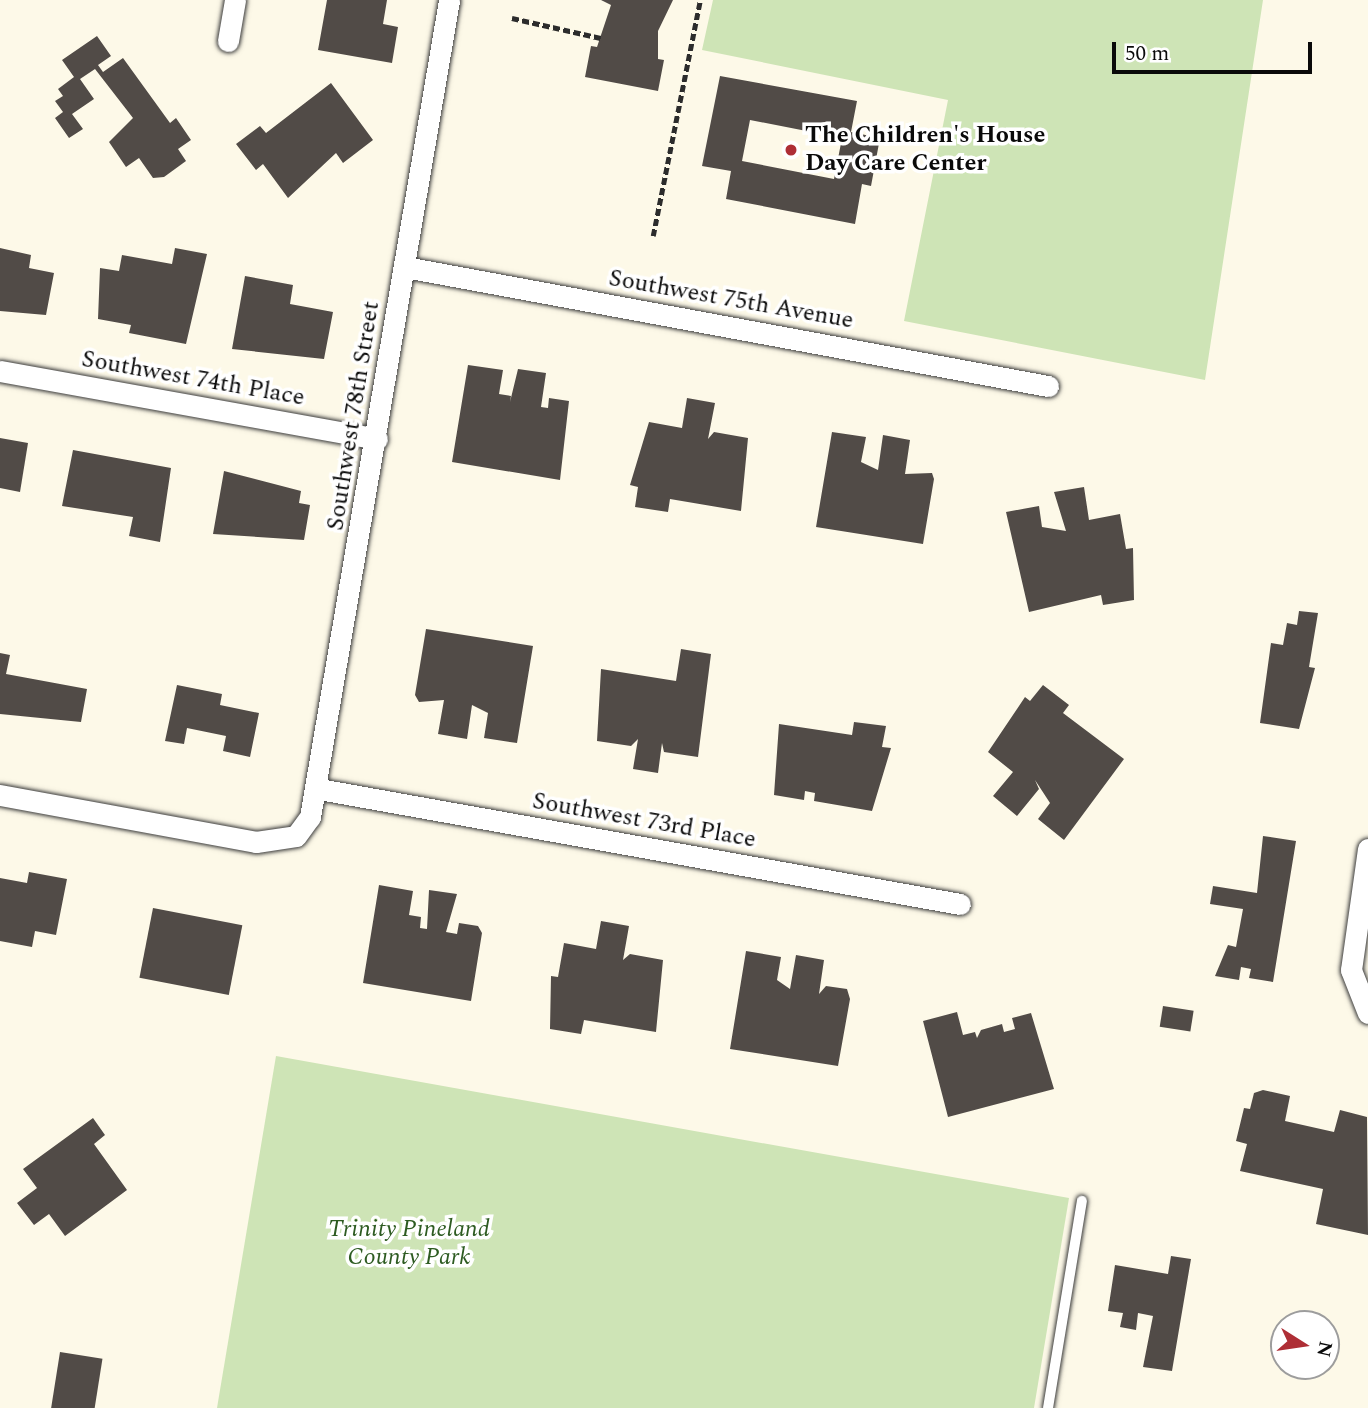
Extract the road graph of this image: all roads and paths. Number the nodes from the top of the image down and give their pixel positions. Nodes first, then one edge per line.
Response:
1 (235, 0) edge
2 (449, 0) edge
3 (700, 0) edge
4 (512, 18) dead end
5 (601, 38) dead end
6 (228, 41) dead end
7 (653, 236) dead end
8 (405, 267) junction
9 (0, 371) edge
10 (1048, 386) dead end
11 (377, 439) junction
12 (319, 789) junction
13 (0, 795) edge
14 (1368, 849) edge
15 (960, 904) dead end
16 (1368, 1013) edge
17 (1082, 1201) dead end
18 (1048, 1408) edge

1 - 6 street
2 - 8 street, Southwest 78th Street
3 - 7 path
4 - 5 path
8 - 10 street, Southwest 75th Avenue
8 - 11 street, Southwest 78th Street
9 - 11 street, Southwest 74th Place
11 - 12 street, Southwest 78th Street
12 - 13 street, Southwest 78th Street
12 - 15 street, Southwest 73rd Place
14 - 16 street
17 - 18 lane

